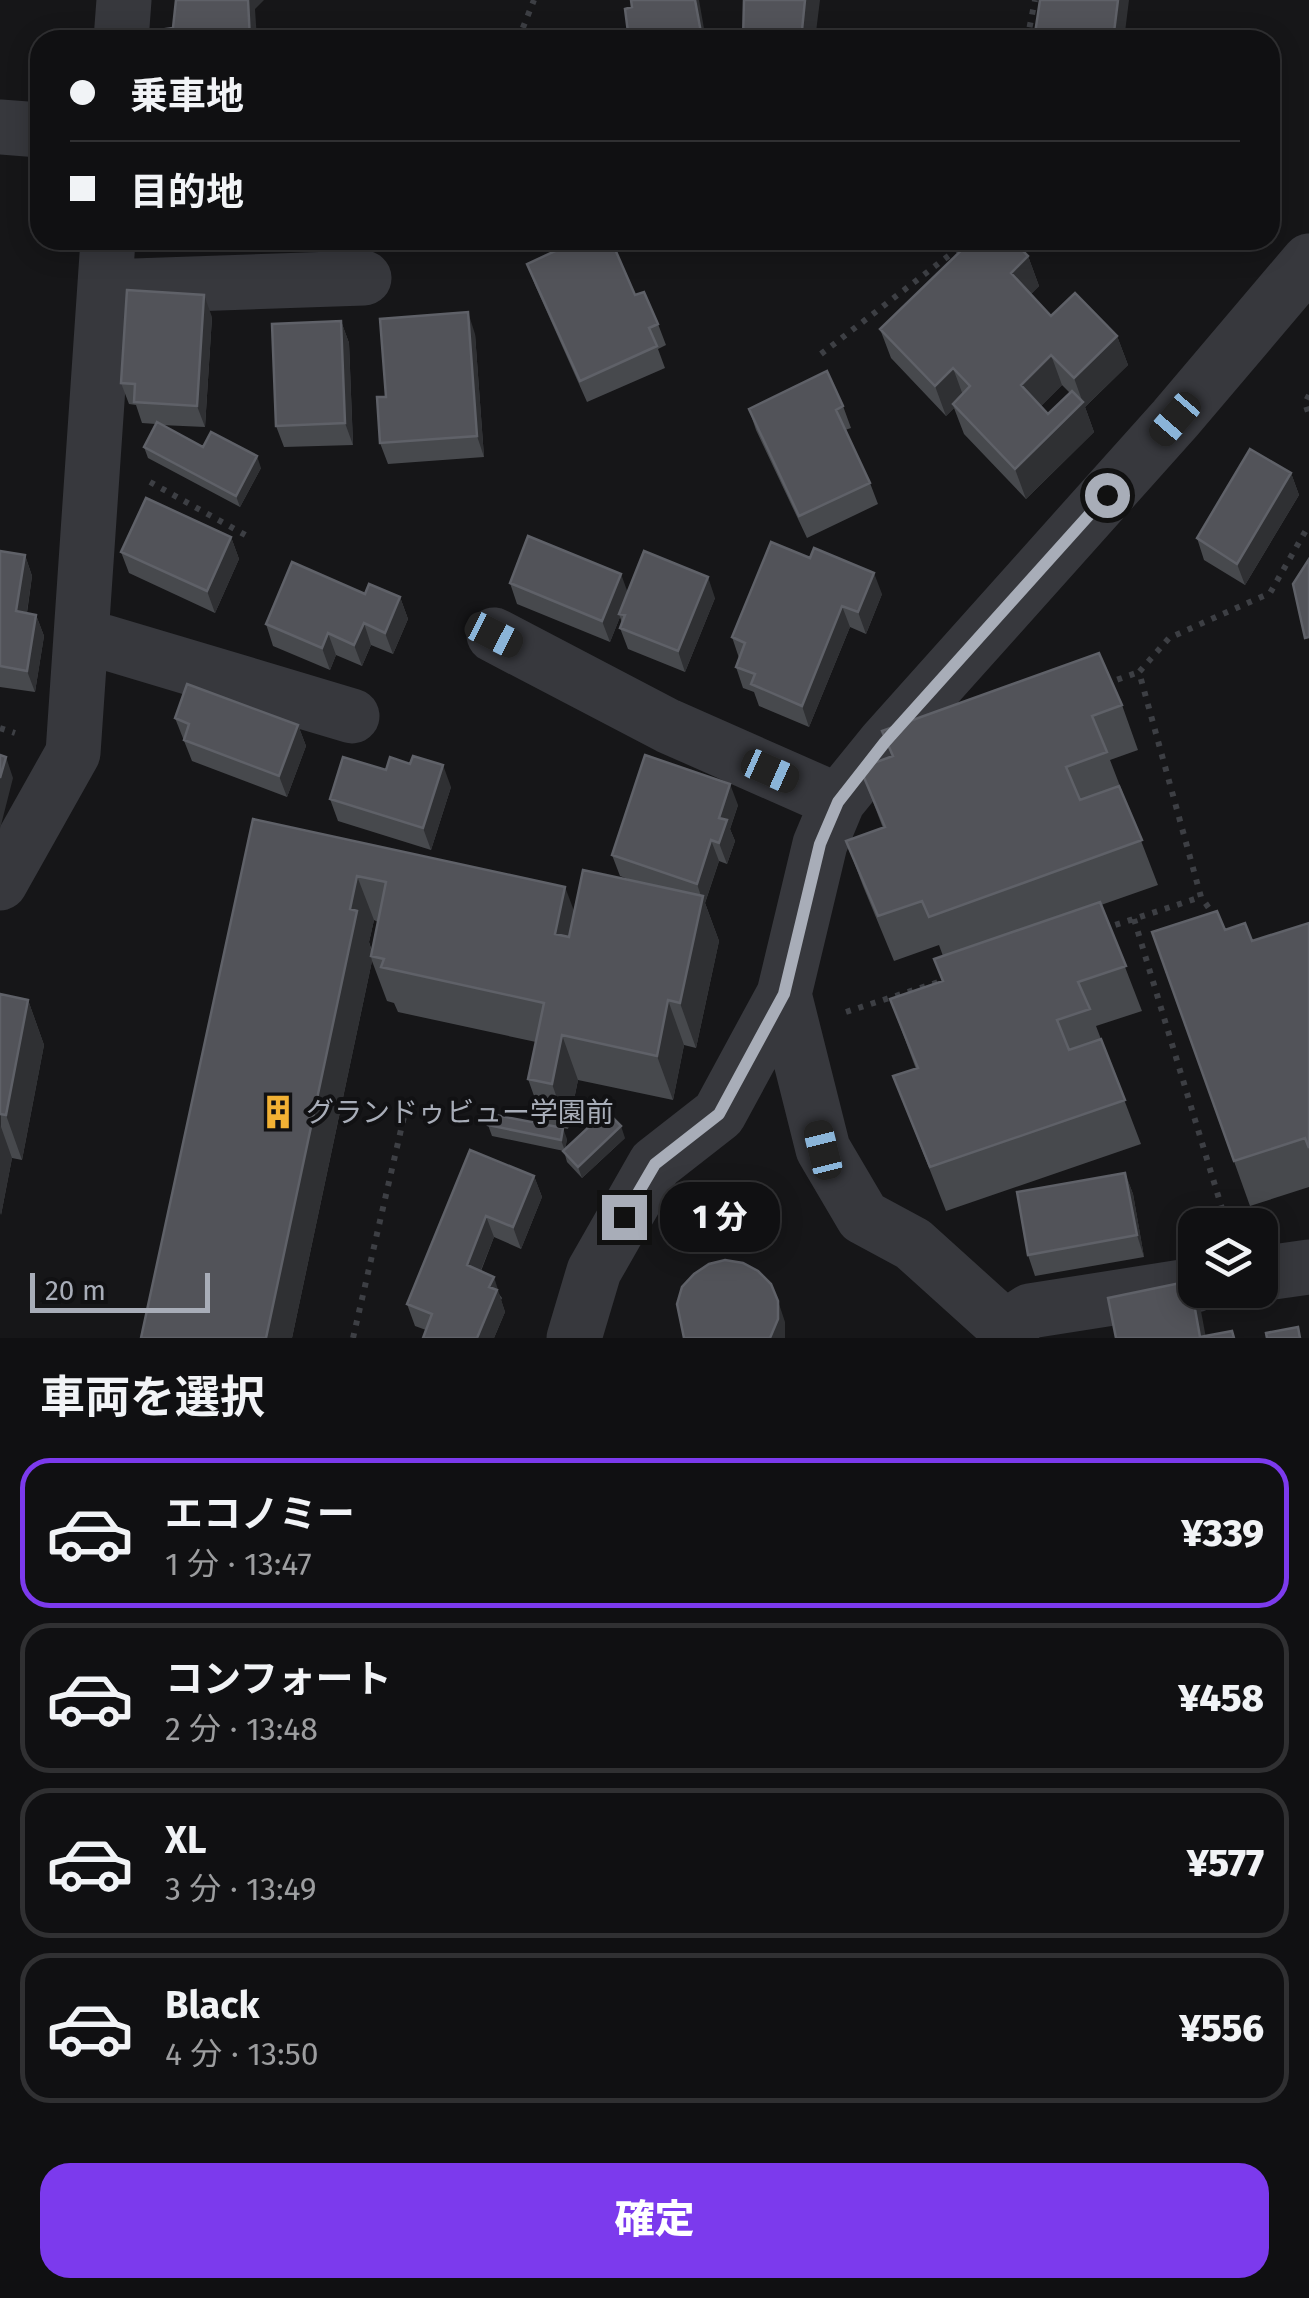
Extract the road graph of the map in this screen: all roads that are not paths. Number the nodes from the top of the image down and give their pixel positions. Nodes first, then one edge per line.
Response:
1 (124, 0) edge
2 (122, 30) edge
3 (0, 127) edge
4 (30, 129) edge
5 (1309, 261) edge
6 (106, 264) edge
7 (364, 278) dead end
8 (81, 635) junction
9 (494, 635) dead end
10 (352, 716) dead end
11 (838, 802) junction
12 (0, 882) edge
13 (789, 1012) junction
14 (1309, 1267) edge
15 (1278, 1271) edge
16 (1178, 1288) edge
17 (1008, 1332) edge
18 (574, 1338) edge

1 - 2 street
3 - 4 street
5 - 11 street
6 - 7 street
6 - 8 street
8 - 10 street
8 - 12 street
9 - 11 street
11 - 13 street
13 - 17 street
13 - 18 street
14 - 15 street
16 - 17 street

